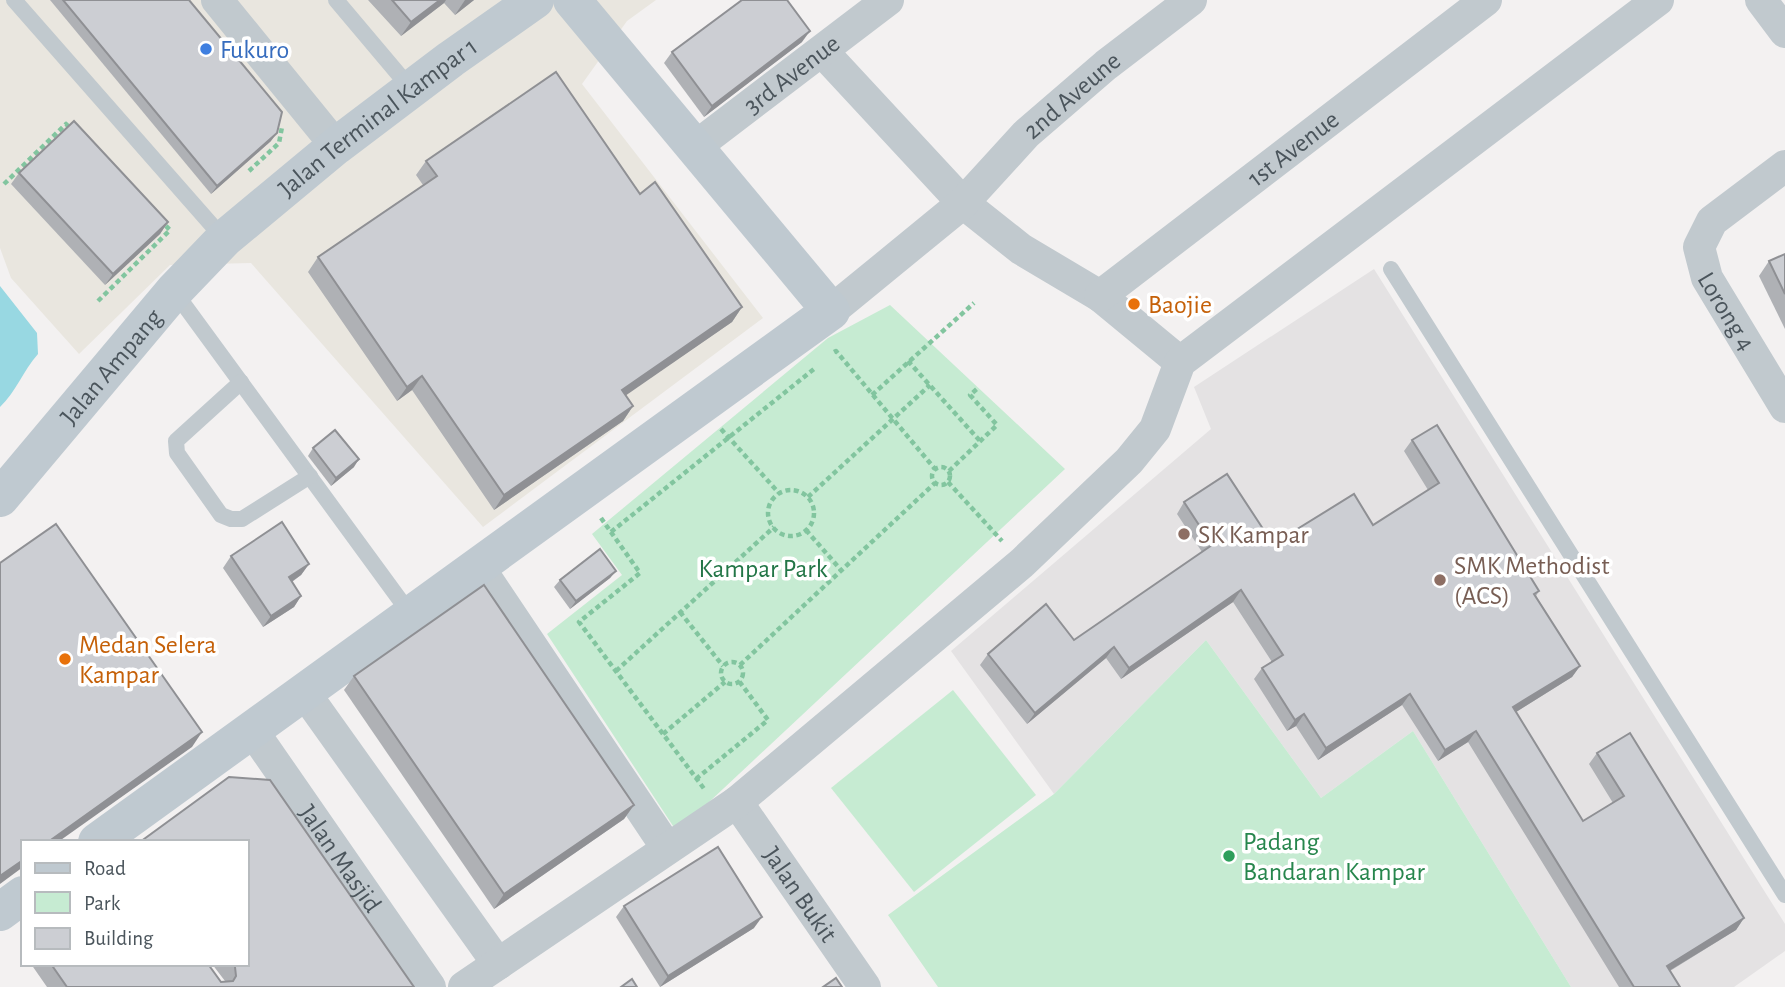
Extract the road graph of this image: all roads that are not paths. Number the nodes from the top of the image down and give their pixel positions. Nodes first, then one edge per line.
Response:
1 (14, 0) edge
2 (217, 0) edge
3 (335, 0) edge
4 (572, 0) edge
5 (888, 0) edge
6 (1191, 0) edge
7 (1486, 0) edge
8 (1658, 0) edge
9 (1761, 0) edge
10 (533, 1) edge
11 (1785, 32) edge
12 (822, 51) junction
13 (411, 89) junction
14 (335, 146) junction
15 (695, 147) junction
16 (1785, 166) edge
17 (962, 203) junction
18 (223, 239) junction
19 (1391, 269) dead end
20 (174, 291) junction
21 (1100, 296) junction
22 (831, 311) junction
23 (1180, 362) junction
24 (241, 383) junction
25 (1785, 407) edge
26 (310, 476) junction
27 (0, 498) edge
28 (478, 566) junction
29 (411, 615) junction
30 (304, 692) junction
31 (252, 730) junction
32 (729, 807) junction
33 (107, 839) edge
34 (667, 848) junction
35 (1785, 895) edge
36 (21, 896) edge
37 (0, 912) edge
38 (498, 964) junction
39 (430, 987) edge
40 (464, 987) edge
41 (865, 987) edge

1 - 18 lane
2 - 14 street
3 - 13 lane
4 - 15 street
5 - 12 street, 3rd Avenue
6 - 17 street, 2nd Aveune
7 - 21 street, 1st Avenue
8 - 23 street
9 - 11 street
10 - 13 street, Jalan Terminal Kampar 1
12 - 15 street, 3rd Avenue
12 - 17 street
13 - 14 street, Jalan Terminal Kampar 1
14 - 18 street, Jalan Terminal Kampar 1
15 - 22 street
16 - 25 street, Lorong 4
17 - 21 street
17 - 22 street, 2nd Aveune
18 - 20 street, Jalan Ampang
19 - 35 lane
20 - 24 lane
20 - 27 street, Jalan Ampang
21 - 23 street
22 - 28 street
23 - 32 street
24 - 26 lane
24 - 26 lane
26 - 29 lane
28 - 29 street
28 - 34 street
29 - 30 street
30 - 31 street
30 - 38 street
31 - 33 street
31 - 39 street, Jalan Masjid
32 - 34 street
32 - 41 street, Jalan Bukit
34 - 38 street
36 - 37 street
38 - 40 street

